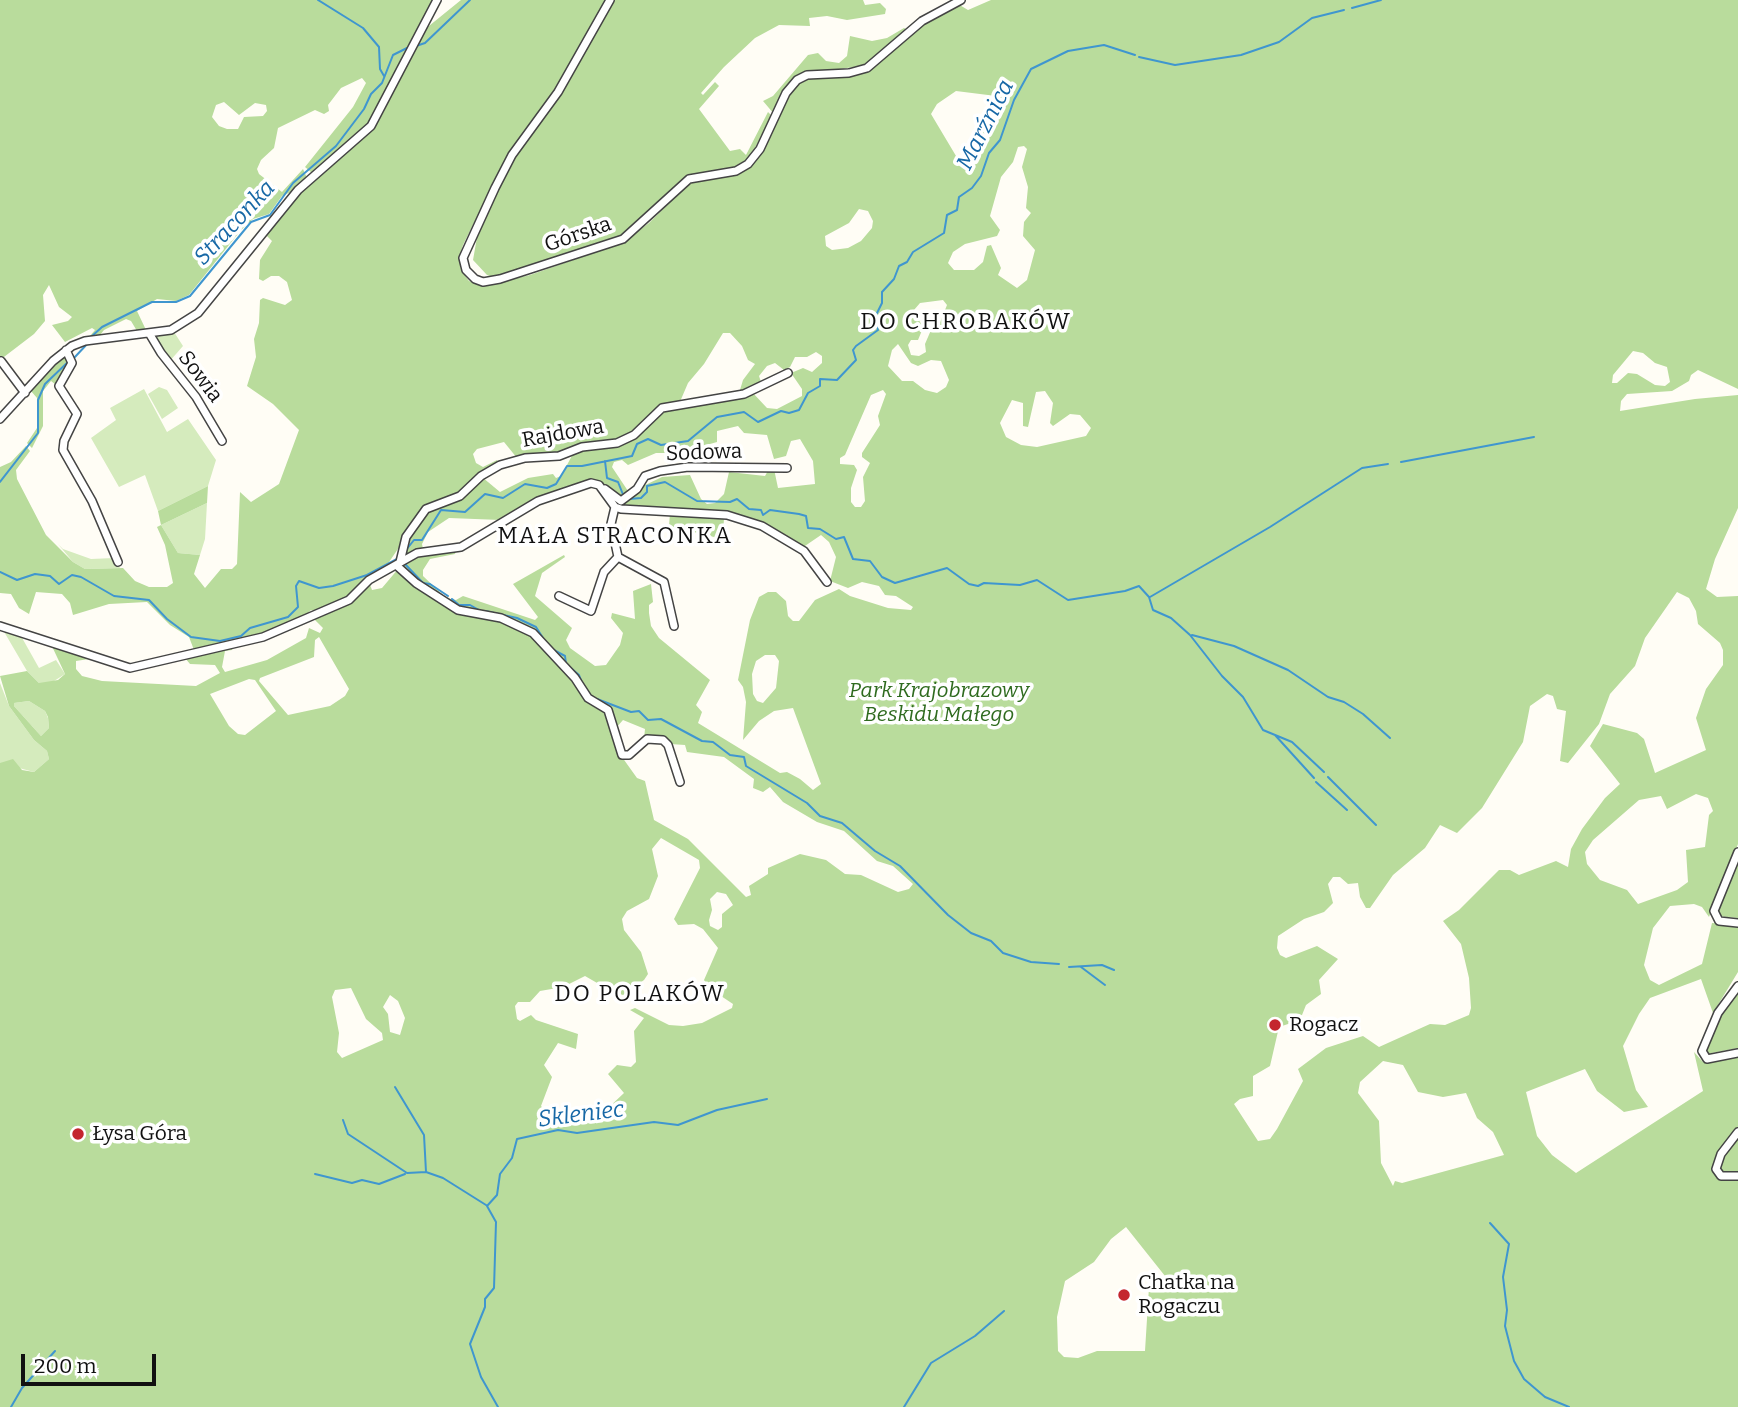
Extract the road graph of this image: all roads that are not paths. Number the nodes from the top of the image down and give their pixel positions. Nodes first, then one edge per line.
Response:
1 (437, 0) edge
2 (610, 0) edge
3 (961, 0) edge
4 (149, 333) junction
5 (69, 356) junction
6 (1, 361) edge
7 (788, 373) dead end
8 (25, 393) junction
9 (0, 419) edge
10 (222, 441) dead end
11 (787, 468) dead end
12 (599, 485) junction
13 (615, 507) junction
14 (400, 557) junction
15 (618, 557) junction
16 (118, 562) dead end
17 (387, 569) junction
18 (827, 582) dead end
19 (559, 596) dead end
20 (0, 626) edge
21 (674, 626) dead end
22 (680, 782) dead end
23 (1738, 852) edge
24 (1738, 923) edge
25 (1738, 986) edge
26 (1738, 1053) edge
27 (1738, 1132) edge
28 (1738, 1176) edge

1 - 4 street
2 - 3 street, Górska
4 - 5 street
4 - 10 street, Sowia
5 - 8 street
5 - 16 street
6 - 8 street
7 - 14 street, Rajdowa
8 - 9 street
11 - 12 street, Sodowa
12 - 13 street
12 - 14 street
13 - 15 street
13 - 18 street
14 - 17 street
14 - 17 street, Rajdowa
14 - 22 street
15 - 19 street
15 - 21 street
17 - 20 street
23 - 24 street
25 - 26 street
27 - 28 street

